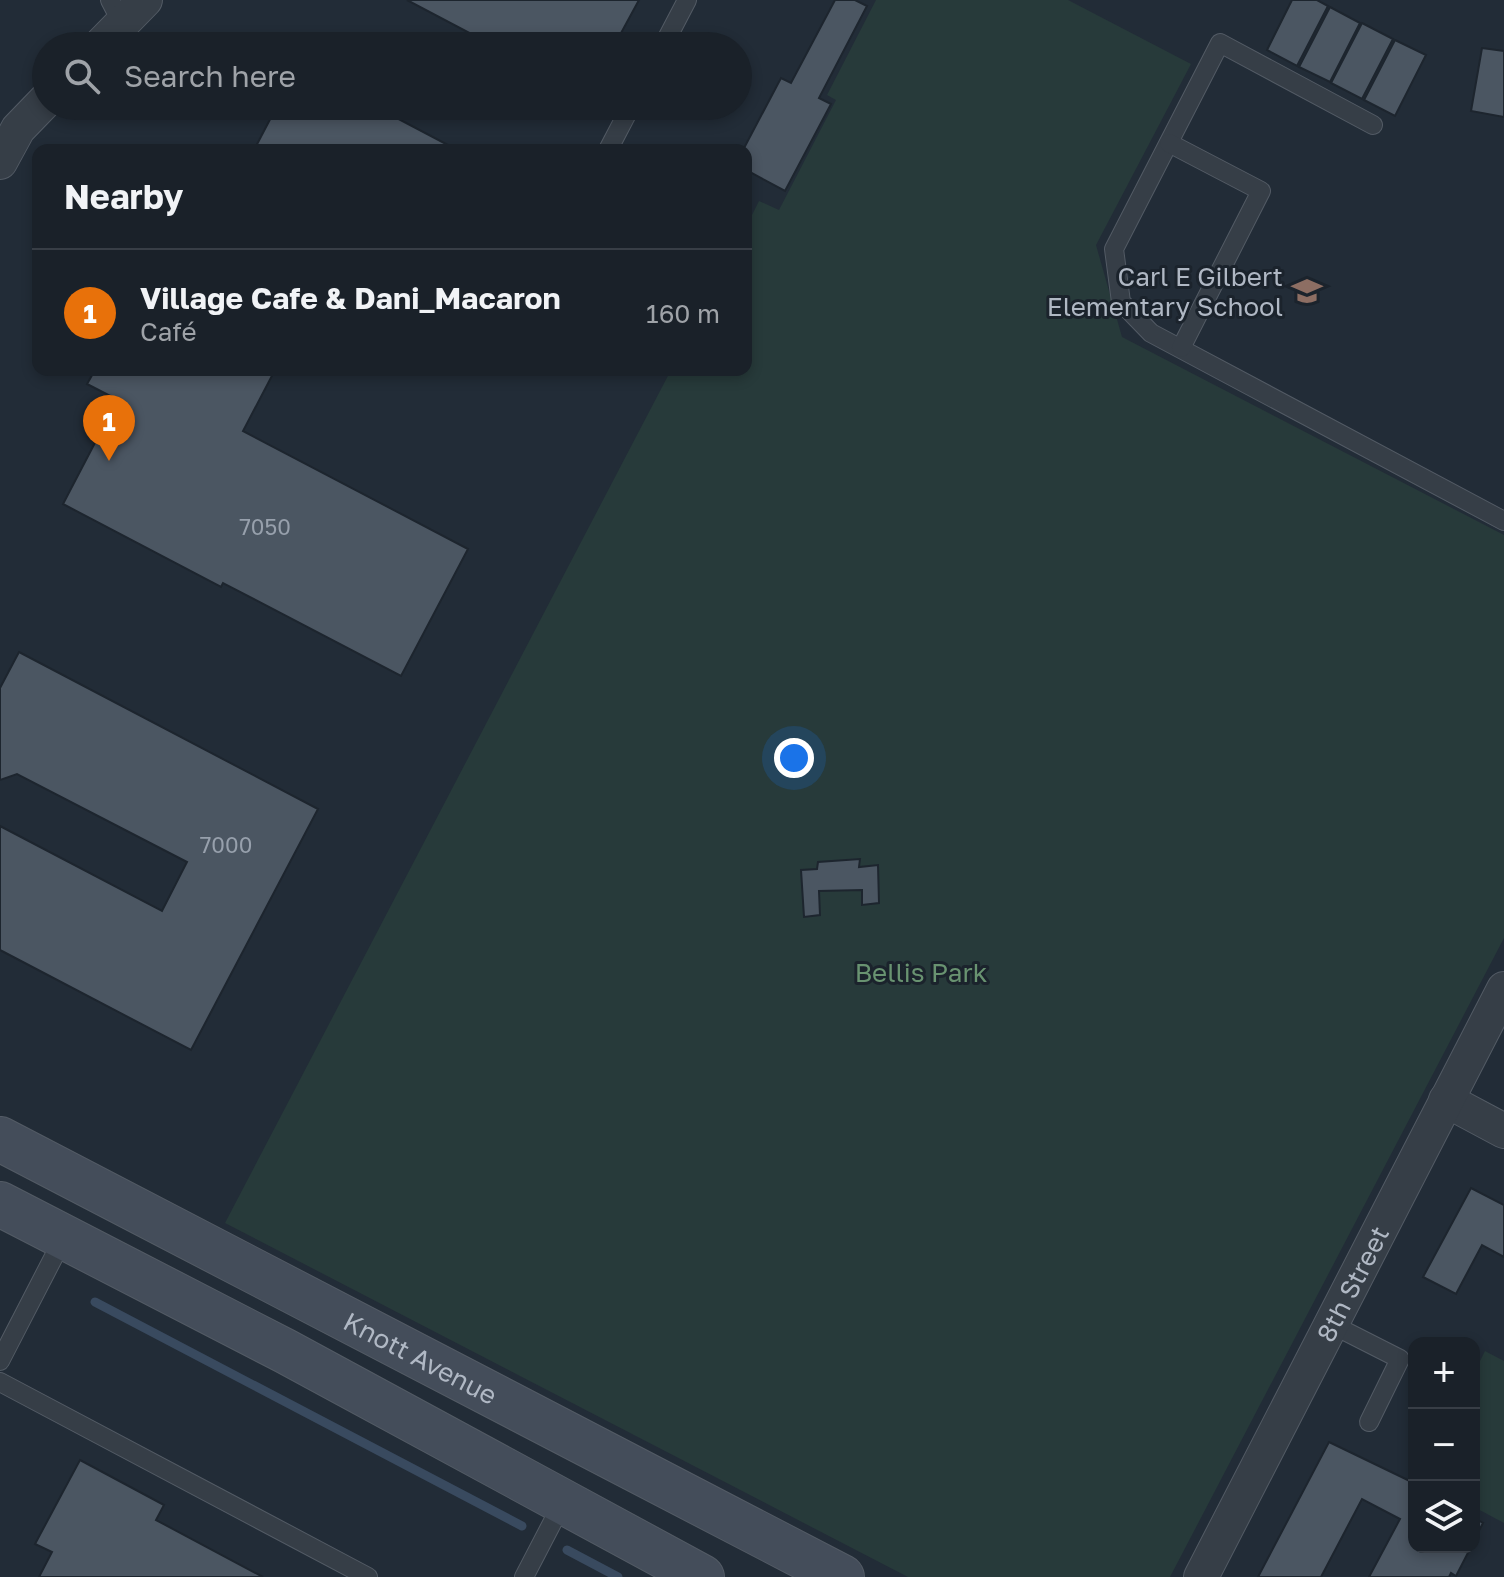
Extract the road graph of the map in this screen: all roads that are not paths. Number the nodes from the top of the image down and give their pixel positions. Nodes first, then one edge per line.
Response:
1 (687, 0) edge
2 (670, 32) edge
3 (32, 114) edge
4 (624, 120) edge
5 (1373, 125) dead end
6 (1169, 143) junction
7 (611, 144) edge
8 (0, 162) edge
9 (1181, 348) junction
10 (1504, 521) edge
11 (1504, 989) edge
12 (1446, 1100) junction
13 (1504, 1131) edge
14 (0, 1139) edge
15 (0, 1204) edge
16 (64, 1237) junction
17 (1331, 1324) junction
18 (0, 1361) edge
19 (0, 1382) edge
20 (1369, 1422) dead end
21 (594, 1447) junction
22 (563, 1502) junction
23 (368, 1577) edge
24 (524, 1577) edge
25 (702, 1577) edge
26 (842, 1577) edge
27 (1201, 1577) edge

1 - 2 lane
3 - 8 street
4 - 7 lane
5 - 6 lane
6 - 9 lane
6 - 9 lane
9 - 10 lane
11 - 12 street, 8th Street
12 - 13 street
12 - 17 street, 8th Street
14 - 21 main road, Knott Avenue
15 - 16 main road
16 - 18 lane
16 - 22 main road
17 - 20 lane
17 - 27 street, 8th Street
19 - 23 lane
21 - 22 main road
21 - 26 main road, Knott Avenue
22 - 24 lane
22 - 25 main road

